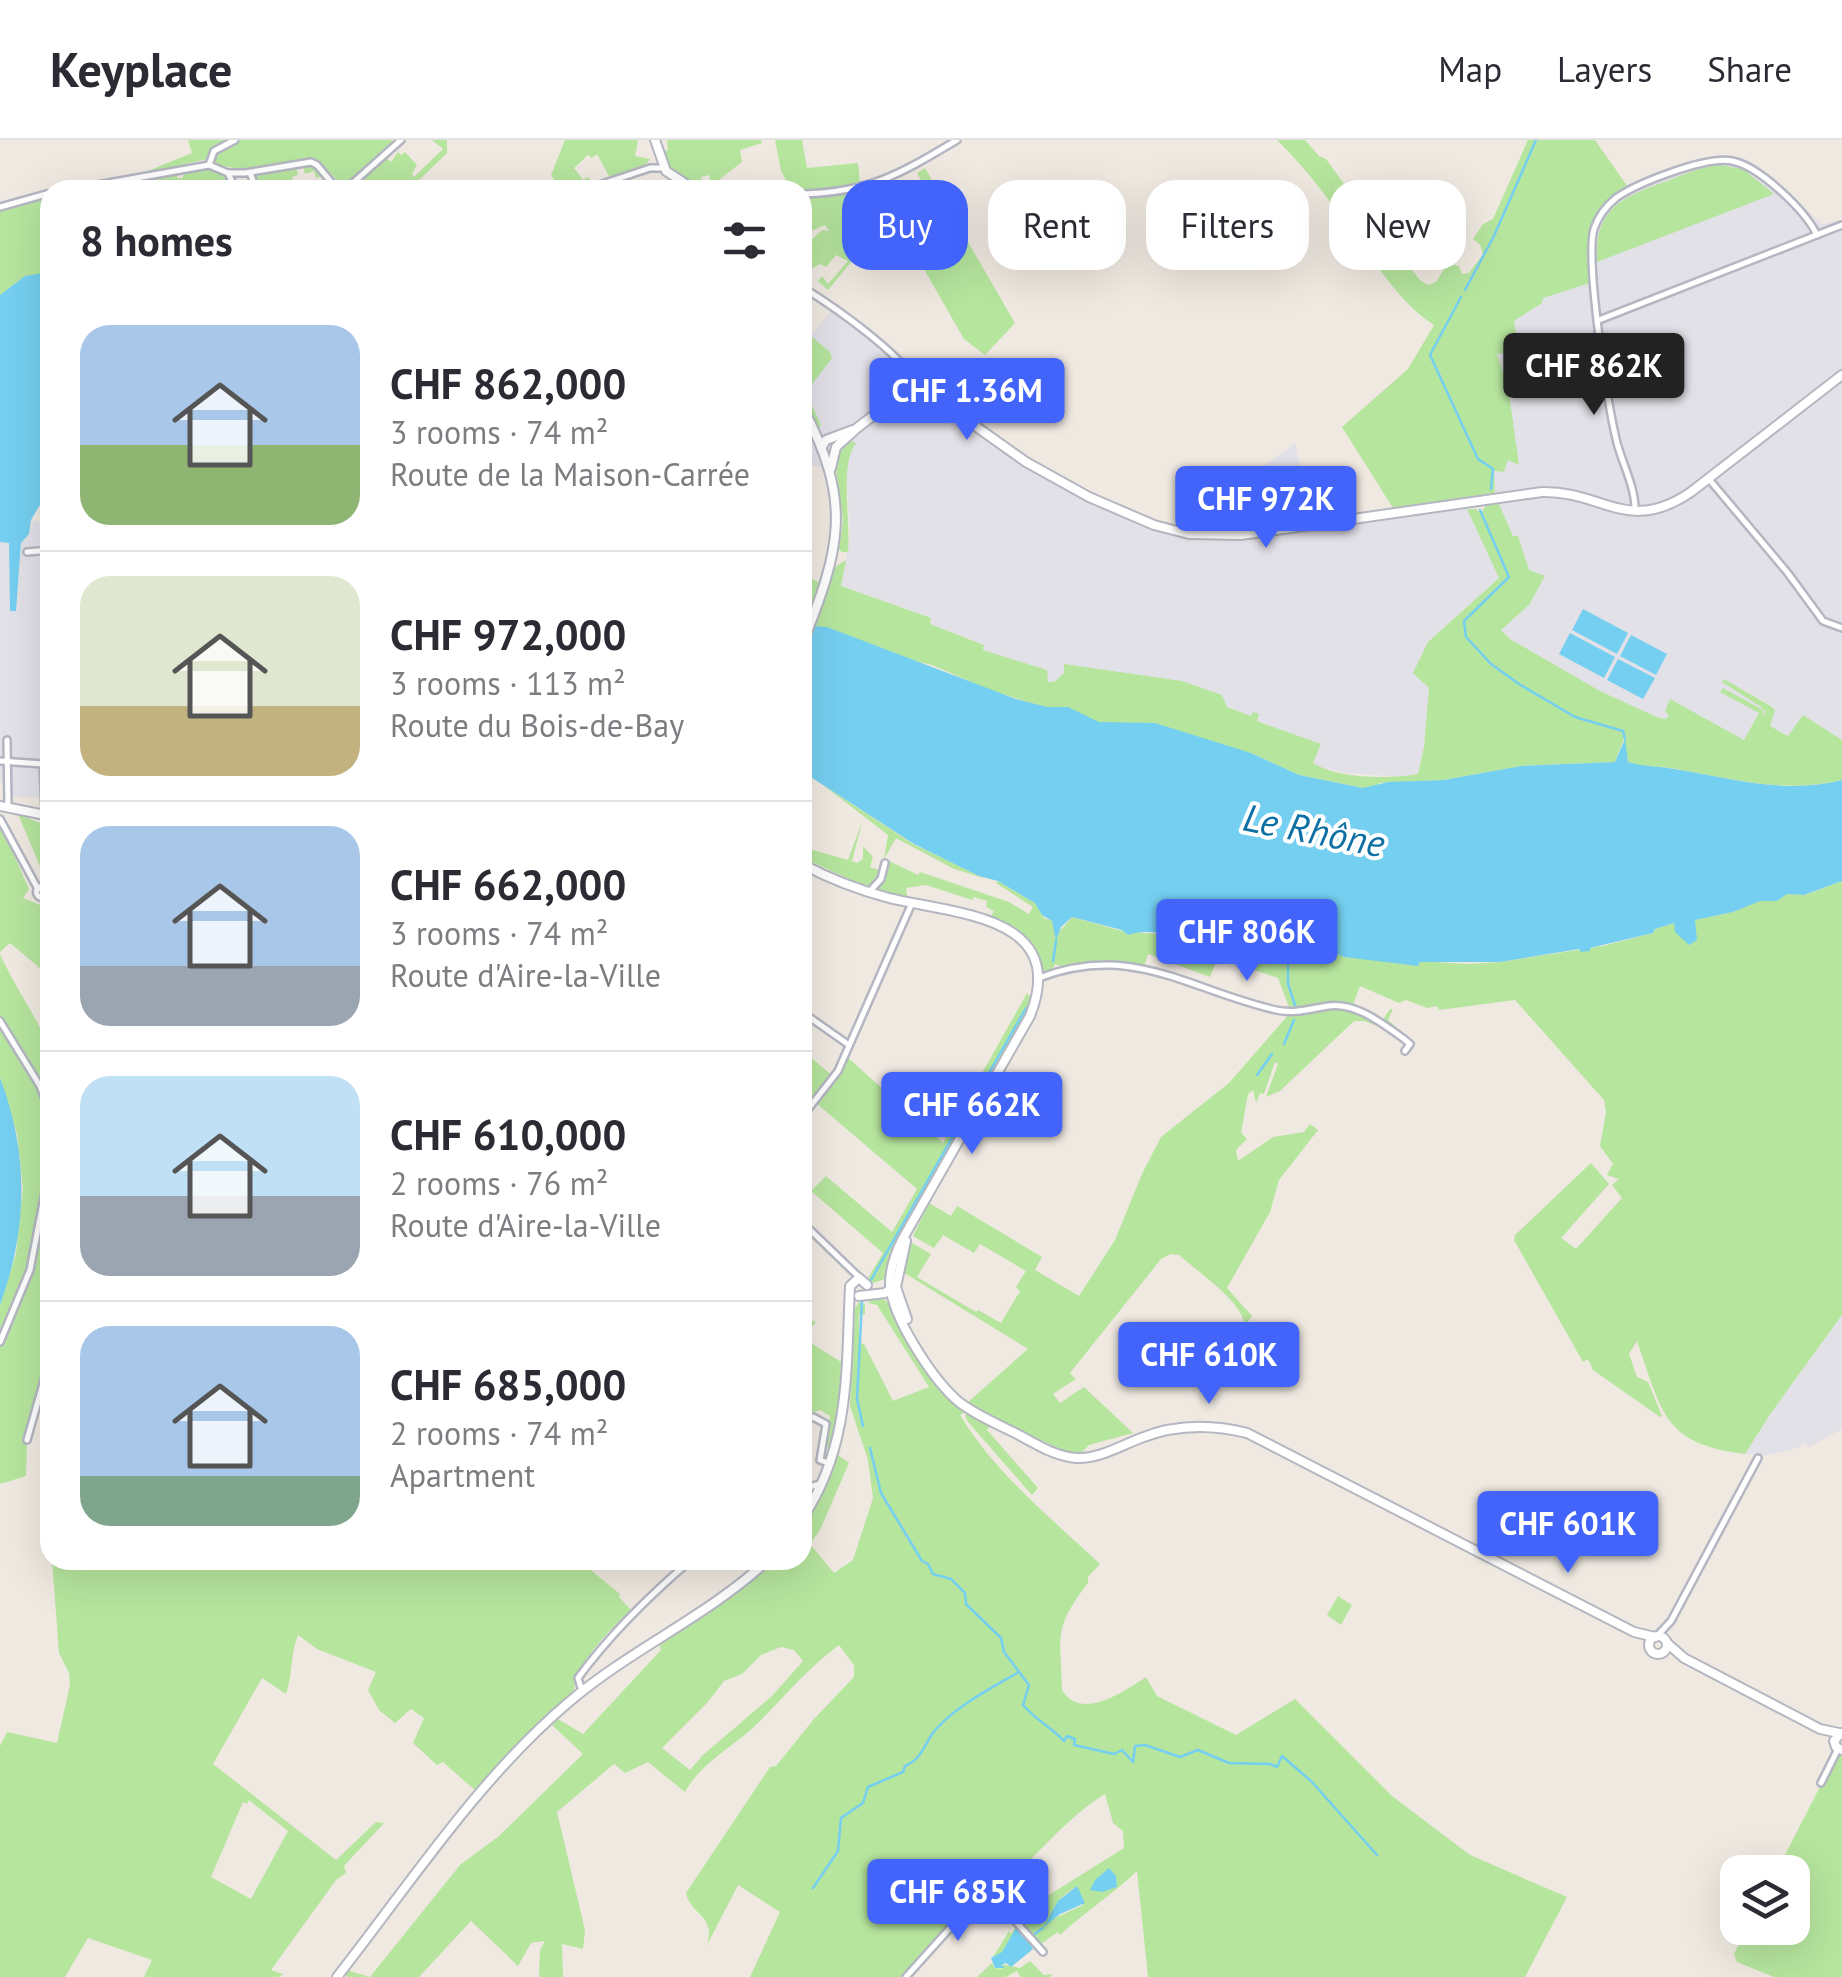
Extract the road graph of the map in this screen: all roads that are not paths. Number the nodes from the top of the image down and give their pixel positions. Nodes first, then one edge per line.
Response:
1 (235, 140) edge
2 (401, 140) edge
3 (957, 140) edge
4 (656, 144) edge
5 (210, 165) junction
6 (650, 168) junction
7 (664, 168) junction
8 (228, 173) junction
9 (250, 173) junction
10 (124, 180) edge
11 (231, 180) edge
12 (253, 180) edge
13 (330, 180) edge
14 (353, 180) edge
15 (614, 180) edge
16 (680, 180) edge
17 (812, 194) edge
18 (40, 196) edge
19 (0, 206) edge
20 (1842, 225) edge
21 (1817, 235) junction
22 (812, 294) edge
23 (1599, 320) junction
24 (1842, 374) edge
25 (924, 396) junction
26 (812, 425) edge
27 (829, 445) junction
28 (1708, 478) junction
29 (1635, 512) junction
30 (40, 551) edge
31 (27, 552) dead end
32 (812, 622) edge
33 (1842, 628) edge
34 (7, 740) dead end
35 (2, 762) edge
36 (40, 765) edge
37 (40, 802) edge
38 (4, 806) edge
39 (32, 810) junction
40 (40, 812) edge
41 (0, 819) edge
42 (885, 863) dead end
43 (812, 869) edge
44 (38, 888) dead end
45 (870, 892) junction
46 (912, 903) junction
47 (1039, 978) junction
48 (812, 1019) edge
49 (0, 1021) edge
50 (850, 1046) junction
51 (1405, 1051) dead end
52 (40, 1086) edge
53 (812, 1105) edge
54 (40, 1218) edge
55 (812, 1231) edge
56 (859, 1288) junction
57 (893, 1288) junction
58 (0, 1342) edge
59 (40, 1394) edge
60 (812, 1417) edge
61 (27, 1440) dead end
62 (1758, 1458) dead end
63 (829, 1464) junction
64 (812, 1484) edge
65 (822, 1484) junction
66 (812, 1502) edge
67 (680, 1570) edge
68 (756, 1570) edge
69 (1634, 1632) junction
70 (1662, 1639) junction
71 (1650, 1648) junction
72 (1661, 1654) junction
73 (1684, 1658) junction
74 (582, 1691) junction
75 (1820, 1729) junction
76 (1841, 1732) edge
77 (1838, 1748) edge
78 (1821, 1783) dead end
79 (1042, 1952) dead end
80 (338, 1977) edge
81 (906, 1977) edge

1 - 5 street
2 - 14 street
3 - 17 street
4 - 6 street
4 - 7 main road
5 - 8 street
5 - 10 street
6 - 7 street
6 - 15 street
7 - 16 main road
8 - 9 street
8 - 11 street
9 - 12 street
9 - 13 street
18 - 19 street
20 - 21 street
21 - 23 street
21 - 23 street
22 - 25 street
23 - 29 street
24 - 28 main road
25 - 27 main road
25 - 29 main road
26 - 27 main road
27 - 32 main road
28 - 29 main road
28 - 33 street
30 - 31 street
34 - 35 street
35 - 36 street
35 - 38 street
37 - 39 street
38 - 39 main road
39 - 40 main road
41 - 44 street
42 - 45 street
43 - 45 main road
45 - 46 main road
46 - 47 main road
46 - 50 street
47 - 51 street
47 - 57 main road
48 - 50 street
49 - 52 street
50 - 53 street
54 - 58 street
55 - 56 street
56 - 57 main road
56 - 63 main road
57 - 69 main road
59 - 61 street
60 - 63 street
62 - 70 street
63 - 65 main road
64 - 65 street
65 - 66 main road
67 - 74 street
68 - 74 main road
69 - 70 main road
69 - 71 main road
70 - 71 main road
70 - 72 main road
70 - 73 main road
71 - 72 main road
72 - 73 main road
73 - 75 main road
74 - 80 main road
75 - 76 main road
75 - 77 main road
76 - 77 main road
77 - 78 street
79 - 81 street

